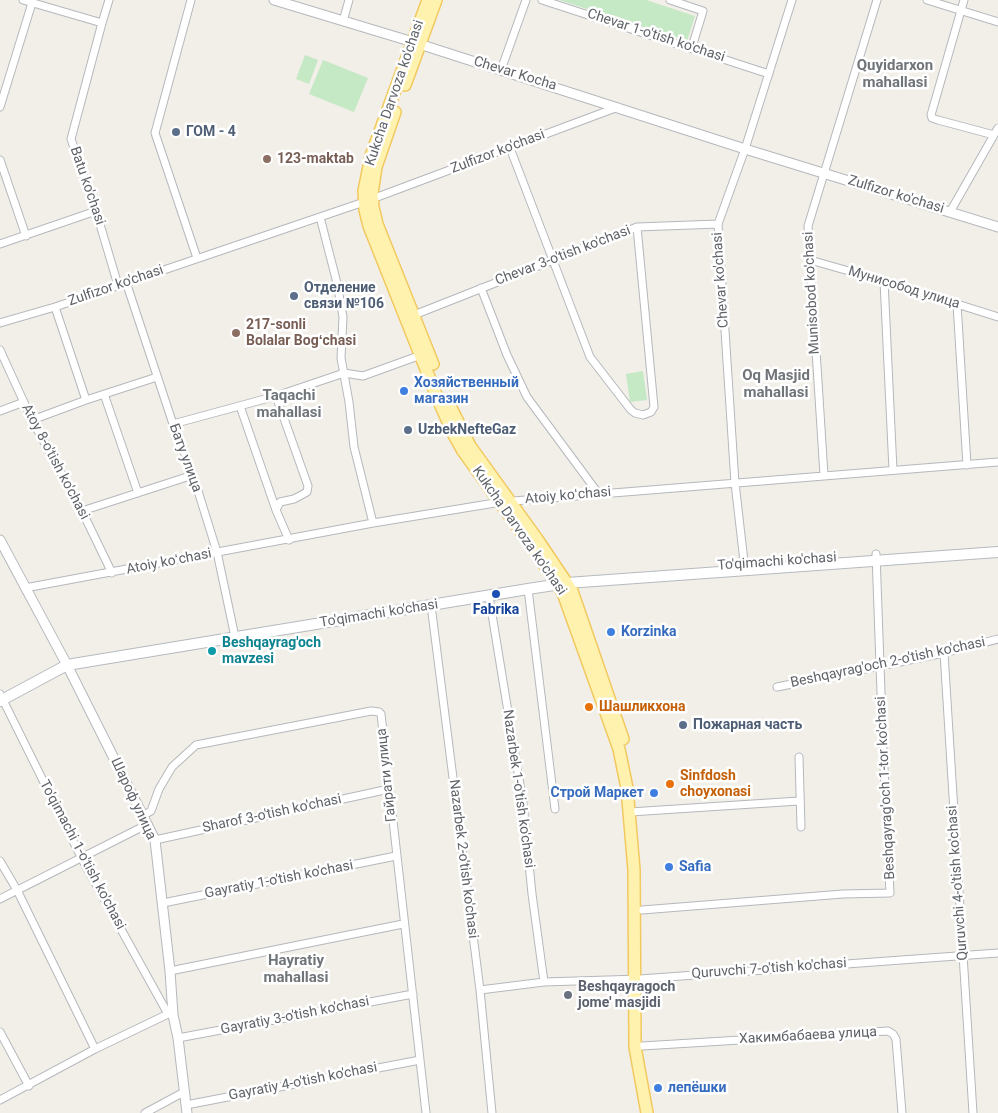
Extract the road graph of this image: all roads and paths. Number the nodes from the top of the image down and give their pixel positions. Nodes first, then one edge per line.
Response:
1 (23, 0) edge
2 (109, 0) edge
3 (191, 0) edge
4 (274, 0) edge
5 (349, 0) edge
6 (428, 0) edge
7 (436, 0) edge
8 (526, 0) edge
9 (542, 0) edge
10 (670, 0) edge
11 (792, 0) edge
12 (877, 0) edge
13 (927, 0) edge
14 (964, 0) edge
15 (32, 3) junction
16 (960, 10) junction
17 (343, 20) junction
18 (998, 22) edge
19 (102, 23) junction
20 (416, 43) junction
21 (692, 47) junction
22 (501, 70) junction
23 (769, 74) junction
24 (0, 107) edge
25 (618, 107) junction
26 (996, 132) edge
27 (510, 148) junction
28 (745, 149) junction
29 (0, 160) edge
30 (825, 173) junction
31 (368, 201) junction
32 (96, 211) junction
33 (950, 212) junction
34 (320, 217) junction
35 (718, 224) junction
36 (637, 227) junction
37 (998, 227) edge
38 (26, 236) junction
39 (0, 244) edge
40 (197, 258) junction
41 (554, 260) junction
42 (810, 260) junction
43 (884, 281) junction
44 (126, 282) junction
45 (118, 285) junction
46 (481, 288) junction
47 (957, 304) junction
48 (55, 307) junction
49 (414, 315) junction
50 (998, 317) edge
51 (0, 323) edge
52 (0, 350) edge
53 (421, 355) junction
54 (344, 373) junction
55 (157, 377) junction
56 (104, 394) junction
57 (276, 396) junction
58 (86, 400) junction
59 (24, 402) junction
60 (240, 406) junction
61 (0, 411) edge
62 (32, 420) junction
63 (173, 424) junction
64 (998, 462) edge
65 (967, 465) junction
66 (893, 470) junction
67 (192, 475) junction
68 (824, 475) junction
69 (735, 483) junction
70 (138, 493) junction
71 (598, 493) junction
72 (506, 502) junction
73 (276, 510) junction
74 (82, 511) junction
75 (373, 523) junction
76 (0, 540) edge
77 (289, 540) junction
78 (998, 545) edge
79 (217, 552) junction
80 (998, 552) edge
81 (876, 558) junction
82 (744, 567) junction
83 (112, 573) junction
84 (563, 582) junction
85 (25, 588) junction
86 (528, 589) junction
87 (488, 596) junction
88 (430, 605) junction
89 (235, 637) junction
90 (998, 638) edge
91 (944, 653) junction
92 (67, 665) junction
93 (881, 666) junction
94 (777, 687) dead end
95 (1, 698) edge
96 (799, 757) dead end
97 (389, 789) junction
98 (800, 801) junction
99 (555, 809) dead end
100 (634, 812) junction
101 (144, 815) junction
102 (148, 824) junction
103 (801, 827) dead end
104 (155, 840) junction
105 (396, 856) junction
106 (82, 859) junction
107 (0, 860) edge
108 (17, 890) junction
109 (0, 899) edge
110 (163, 903) junction
111 (642, 910) junction
112 (403, 924) junction
113 (998, 953) edge
114 (963, 955) junction
115 (170, 971) junction
116 (637, 979) junction
117 (544, 982) junction
118 (480, 990) junction
119 (413, 994) junction
120 (170, 1014) junction
121 (0, 1032) edge
122 (178, 1038) junction
123 (642, 1046) junction
124 (95, 1048) junction
125 (420, 1060) junction
126 (29, 1086) junction
127 (184, 1092) junction
128 (0, 1100) edge
129 (187, 1109) edge
130 (145, 1113) edge
131 (426, 1113) edge
132 (492, 1113) edge
133 (648, 1113) edge
134 (654, 1113) edge
135 (902, 1113) edge
136 (974, 1113) edge

1 - 15 street
2 - 19 street, Batu ko'chasi
3 - 40 street
4 - 17 street
5 - 17 street
6 - 20 main road, Kukcha Darvoza ko'chasi
7 - 20 main road, Kukcha Darvoza ko'chasi
8 - 22 street
9 - 21 street, Chevar 1-o'tish ko'chasi
10 - 21 street
11 - 23 street, Chevar ko'chasi
12 - 30 street, Munisobod ko'chasi
13 - 16 street
14 - 16 street
15 - 19 street
15 - 24 street
16 - 18 street
16 - 26 street
17 - 20 street
19 - 32 street, Batu ko'chasi
20 - 22 street, Chevar Kocha
20 - 31 main road, Kukcha Darvoza ko'chasi
21 - 23 street, Chevar 1-o'tish ko'chasi
22 - 25 street, Chevar Kocha
23 - 28 street, Chevar ko'chasi
25 - 27 street, Zulfizor ko'chasi
25 - 28 street, Zulfizor ko'chasi
26 - 33 street
27 - 31 street, Zulfizor ko'chasi
27 - 41 street
28 - 30 street, Zulfizor ko'chasi
28 - 35 street, Chevar ko'chasi
29 - 38 street
30 - 33 street, Zulfizor ko'chasi
30 - 42 street, Munisobod ko'chasi
31 - 34 street, Zulfizor ko'chasi
31 - 49 main road, Kukcha Darvoza ko'chasi
31 - 53 main road, Kukcha Darvoza ko'chasi
32 - 38 street
32 - 45 street, Batu ko'chasi
33 - 37 street, Zulfizor ko'chasi
34 - 40 street, Zulfizor ko'chasi
34 - 54 street
35 - 36 street, Chevar 3-o'tish ko'chasi
35 - 69 street, Chevar ko'chasi
36 - 41 street, Chevar 3-o'tish ko'chasi
36 - 41 street
38 - 39 street
40 - 44 street, Zulfizor ko'chasi
41 - 46 street, Chevar 3-o'tish ko'chasi
42 - 43 street, Мунисобод улица
42 - 68 street, Munisobod ko'chasi
43 - 47 street, Мунисобод улица
43 - 66 street
44 - 45 street, Zulfizor ko'chasi
44 - 55 street, Бату улица
45 - 48 street, Zulfizor ko'chasi
46 - 49 street, Chevar 3-o'tish ko'chasi
46 - 71 street
47 - 50 street, Мунисобод улица
47 - 65 street
48 - 51 street, Zulfizor ko'chasi
48 - 58 street
49 - 72 main road, Kukcha Darvoza ko'chasi
52 - 59 street, Atoy 8-o'tish ko'chasi
53 - 54 street
53 - 72 main road, Kukcha Darvoza ko'chasi
54 - 57 street
54 - 75 street
55 - 56 street
55 - 63 street, Бату улица
56 - 58 street
56 - 70 street
57 - 60 street
57 - 73 street
58 - 62 street
59 - 61 street
59 - 62 street, Atoy 8-o'tish ko'chasi
60 - 63 street
60 - 73 street
62 - 74 street, Atoy 8-o'tish ko'chasi
63 - 67 street, Бату улица
64 - 65 street, Atoiy koʻchasi
65 - 66 street, Atoiy koʻchasi
66 - 68 street, Atoiy koʻchasi
67 - 70 street
67 - 79 street, Бату улица
68 - 69 street, Atoiy koʻchasi
69 - 71 street, Atoiy koʻchasi
69 - 82 street, Chevar ko'chasi
70 - 74 street
71 - 72 street, Atoiy koʻchasi
72 - 75 street, Atoiy koʻchasi
72 - 84 main road, Kukcha Darvoza ko'chasi
73 - 77 street
74 - 83 street, Atoy 8-o'tish ko'chasi
75 - 77 street, Atoiy koʻchasi
76 - 85 street, Шароф улица
77 - 79 street, Atoiy koʻchasi
78 - 81 main road, To'qimachi ko'chasi
79 - 83 street, Atoiy koʻchasi
79 - 89 street, Бату улица
80 - 81 main road, To'qimachi ko'chasi
81 - 82 main road, To'qimachi ko'chasi
81 - 93 street, Beshqayrag'och 1-tor ko'chasi
82 - 84 main road, To'qimachi ko'chasi
83 - 85 street, Atoiy koʻchasi
84 - 86 main road, To'qimachi ko'chasi
84 - 100 main road, Kukcha Darvoza ko'chasi
85 - 92 street, Шароф улица
86 - 87 main road, To'qimachi ko'chasi
86 - 99 street
87 - 88 main road, To'qimachi ko'chasi
87 - 117 street, Nazarbek 1-o'tish ko'chasi
88 - 89 main road, To'qimachi ko'chasi
88 - 118 street, Nazarbek 2-o'tish ko'chasi
89 - 92 main road, To'qimachi ko'chasi
90 - 91 street, Beshqayrag'och 2-o'tish ko'chasi
91 - 93 street, Beshqayrag'och 2-o'tish ko'chasi
91 - 114 street, Quruvchi 4-o'tish ko'chasi
92 - 95 main road, To'qimachi ko'chasi
92 - 101 street, Шароф улица
93 - 94 street, Beshqayrag'och 2-o'tish ko'chasi
93 - 111 street, Beshqayrag'och 1-tor ko'chasi
95 - 106 street, To'qimachi 1-o'tish ko'chasi
96 - 98 street
97 - 101 street, Гайрати улица
97 - 104 street, Sharof 3-o'tish ko'chasi
97 - 105 street, Гайрати улица
98 - 100 street
98 - 103 street
100 - 111 main road, Kukcha Darvoza ko'chasi
100 - 116 main road, Kukcha Darvoza ko'chasi
101 - 102 street, Шароф улица
102 - 104 street, Шароф улица
102 - 106 street
104 - 110 street, Шароф улица
105 - 110 street, Gayratiy 1-o'tish ko'chasi
105 - 112 street, Гайрати улица
106 - 108 street
106 - 120 street, To'qimachi 1-o'tish ko'chasi
107 - 108 street
108 - 109 street
108 - 124 street
110 - 115 street, Шароф улица
111 - 116 main road, Kukcha Darvoza ko'chasi
112 - 115 street
112 - 119 street, Гайрати улица
113 - 114 street, Quruvchi 7-o'tish ko'chasi
114 - 116 street, Quruvchi 7-o'tish ko'chasi
114 - 136 street, Quruvchi 4-o'tish ko'chasi
115 - 120 street, Шароф улица
116 - 117 street, Quruvchi 7-o'tish ko'chasi
116 - 123 main road, Kukcha Darvoza ko'chasi
116 - 133 main road, Kukcha Darvoza ko'chasi
117 - 118 street, Quruvchi 7-o'tish ko'chasi
118 - 132 street, Nazarbek 2-o'tish ko'chasi
119 - 122 street, Gayratiy 3-o'tish ko'chasi
119 - 125 street, Гайрати улица
120 - 122 street, Шароф улица
120 - 124 street
121 - 126 street
122 - 127 street, Шароф улица
123 - 134 main road, Kukcha Darvoza ko'chasi
123 - 135 street, Хакимбабаева улица
124 - 126 street
125 - 129 street, Gayratiy 4-o'tish ko'chasi
125 - 131 street, Гайрати улица
126 - 128 street
127 - 129 street, Шароф улица
127 - 130 street

